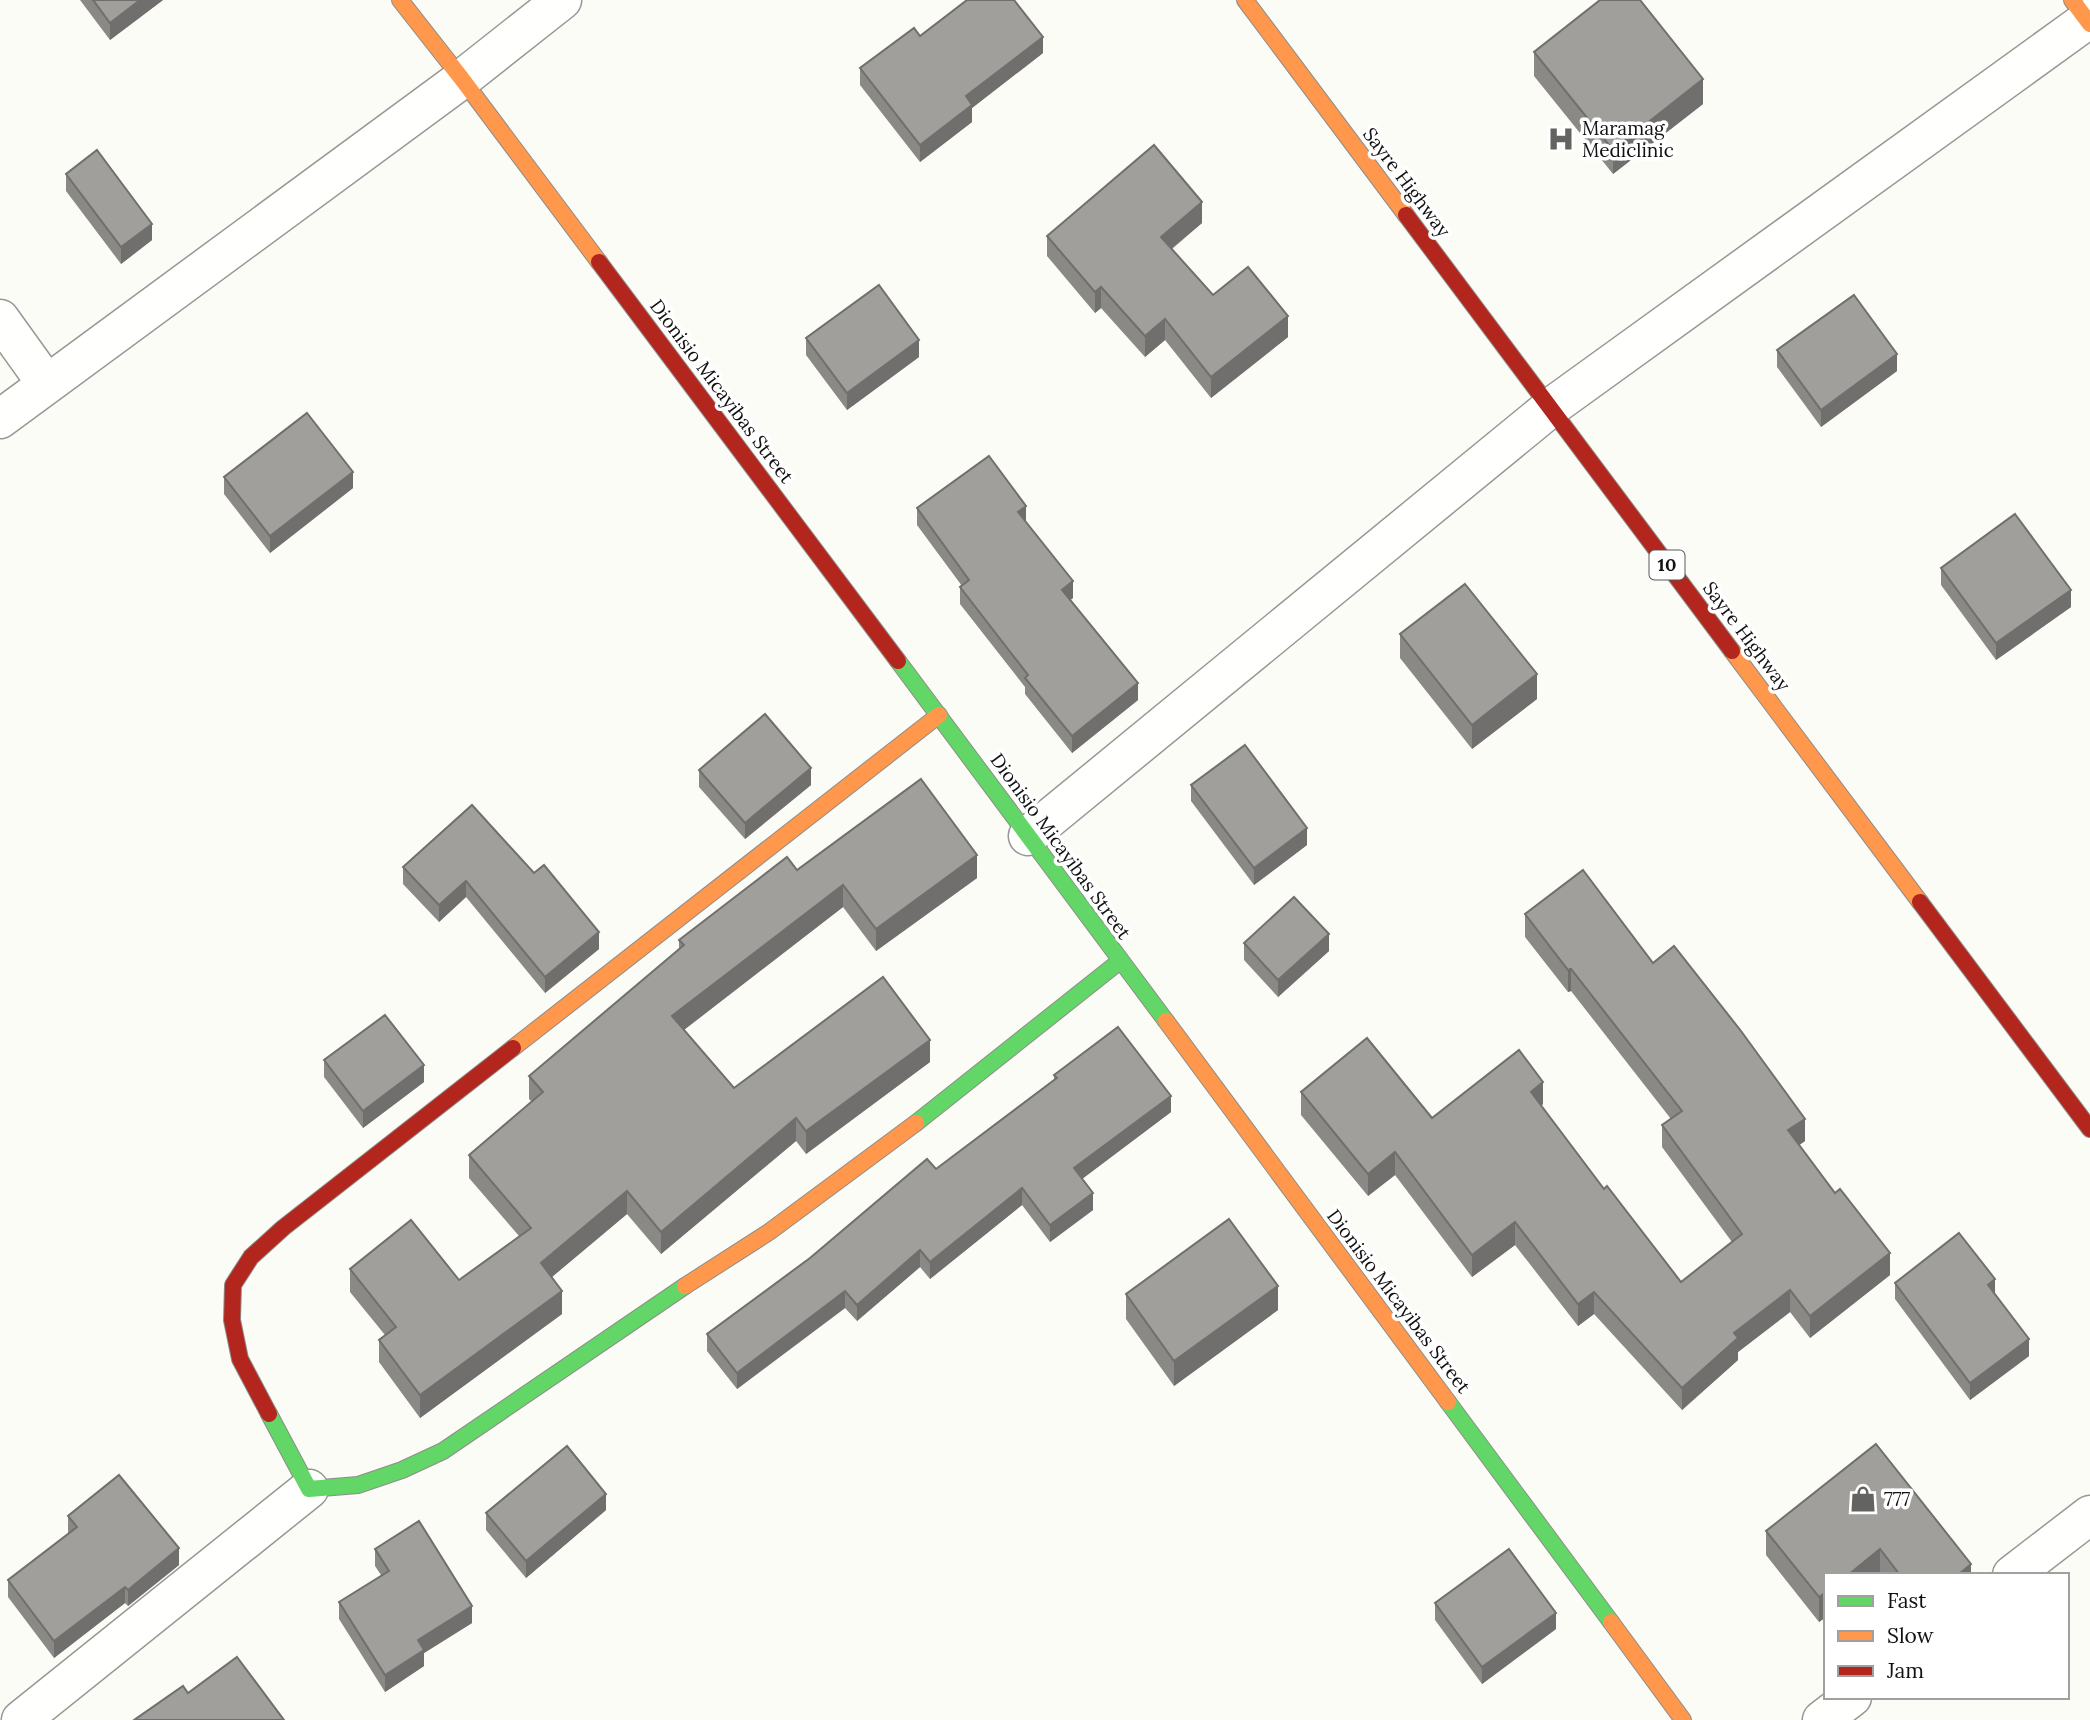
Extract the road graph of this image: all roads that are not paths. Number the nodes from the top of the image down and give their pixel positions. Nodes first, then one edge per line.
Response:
1 (400, 0) edge
2 (562, 0) edge
3 (1245, 0) edge
4 (2085, 15) edge
5 (462, 79) junction
6 (0, 319) edge
7 (46, 383) junction
8 (1550, 408) junction
9 (0, 419) edge
10 (939, 715) junction
11 (1028, 836) junction
12 (1120, 961) junction
13 (2090, 1129) edge
14 (309, 1489) junction
15 (2090, 1516) edge
16 (2015, 1573) edge
17 (1849, 1699) edge
18 (21, 1720) edge
19 (1683, 1720) edge
20 (1822, 1720) edge

1 - 5 main road, Dionisio Micayibas Street
2 - 5 street
3 - 8 main road, Sayre Highway / 10
4 - 8 street
5 - 7 street
5 - 10 main road, Dionisio Micayibas Street
6 - 7 street
7 - 9 street
8 - 11 street
8 - 13 main road, Sayre Highway / 10
10 - 11 main road, Dionisio Micayibas Street
10 - 14 main road
11 - 12 main road, Dionisio Micayibas Street
12 - 14 main road
12 - 19 main road, Dionisio Micayibas Street
14 - 18 street
15 - 16 street
17 - 20 street

